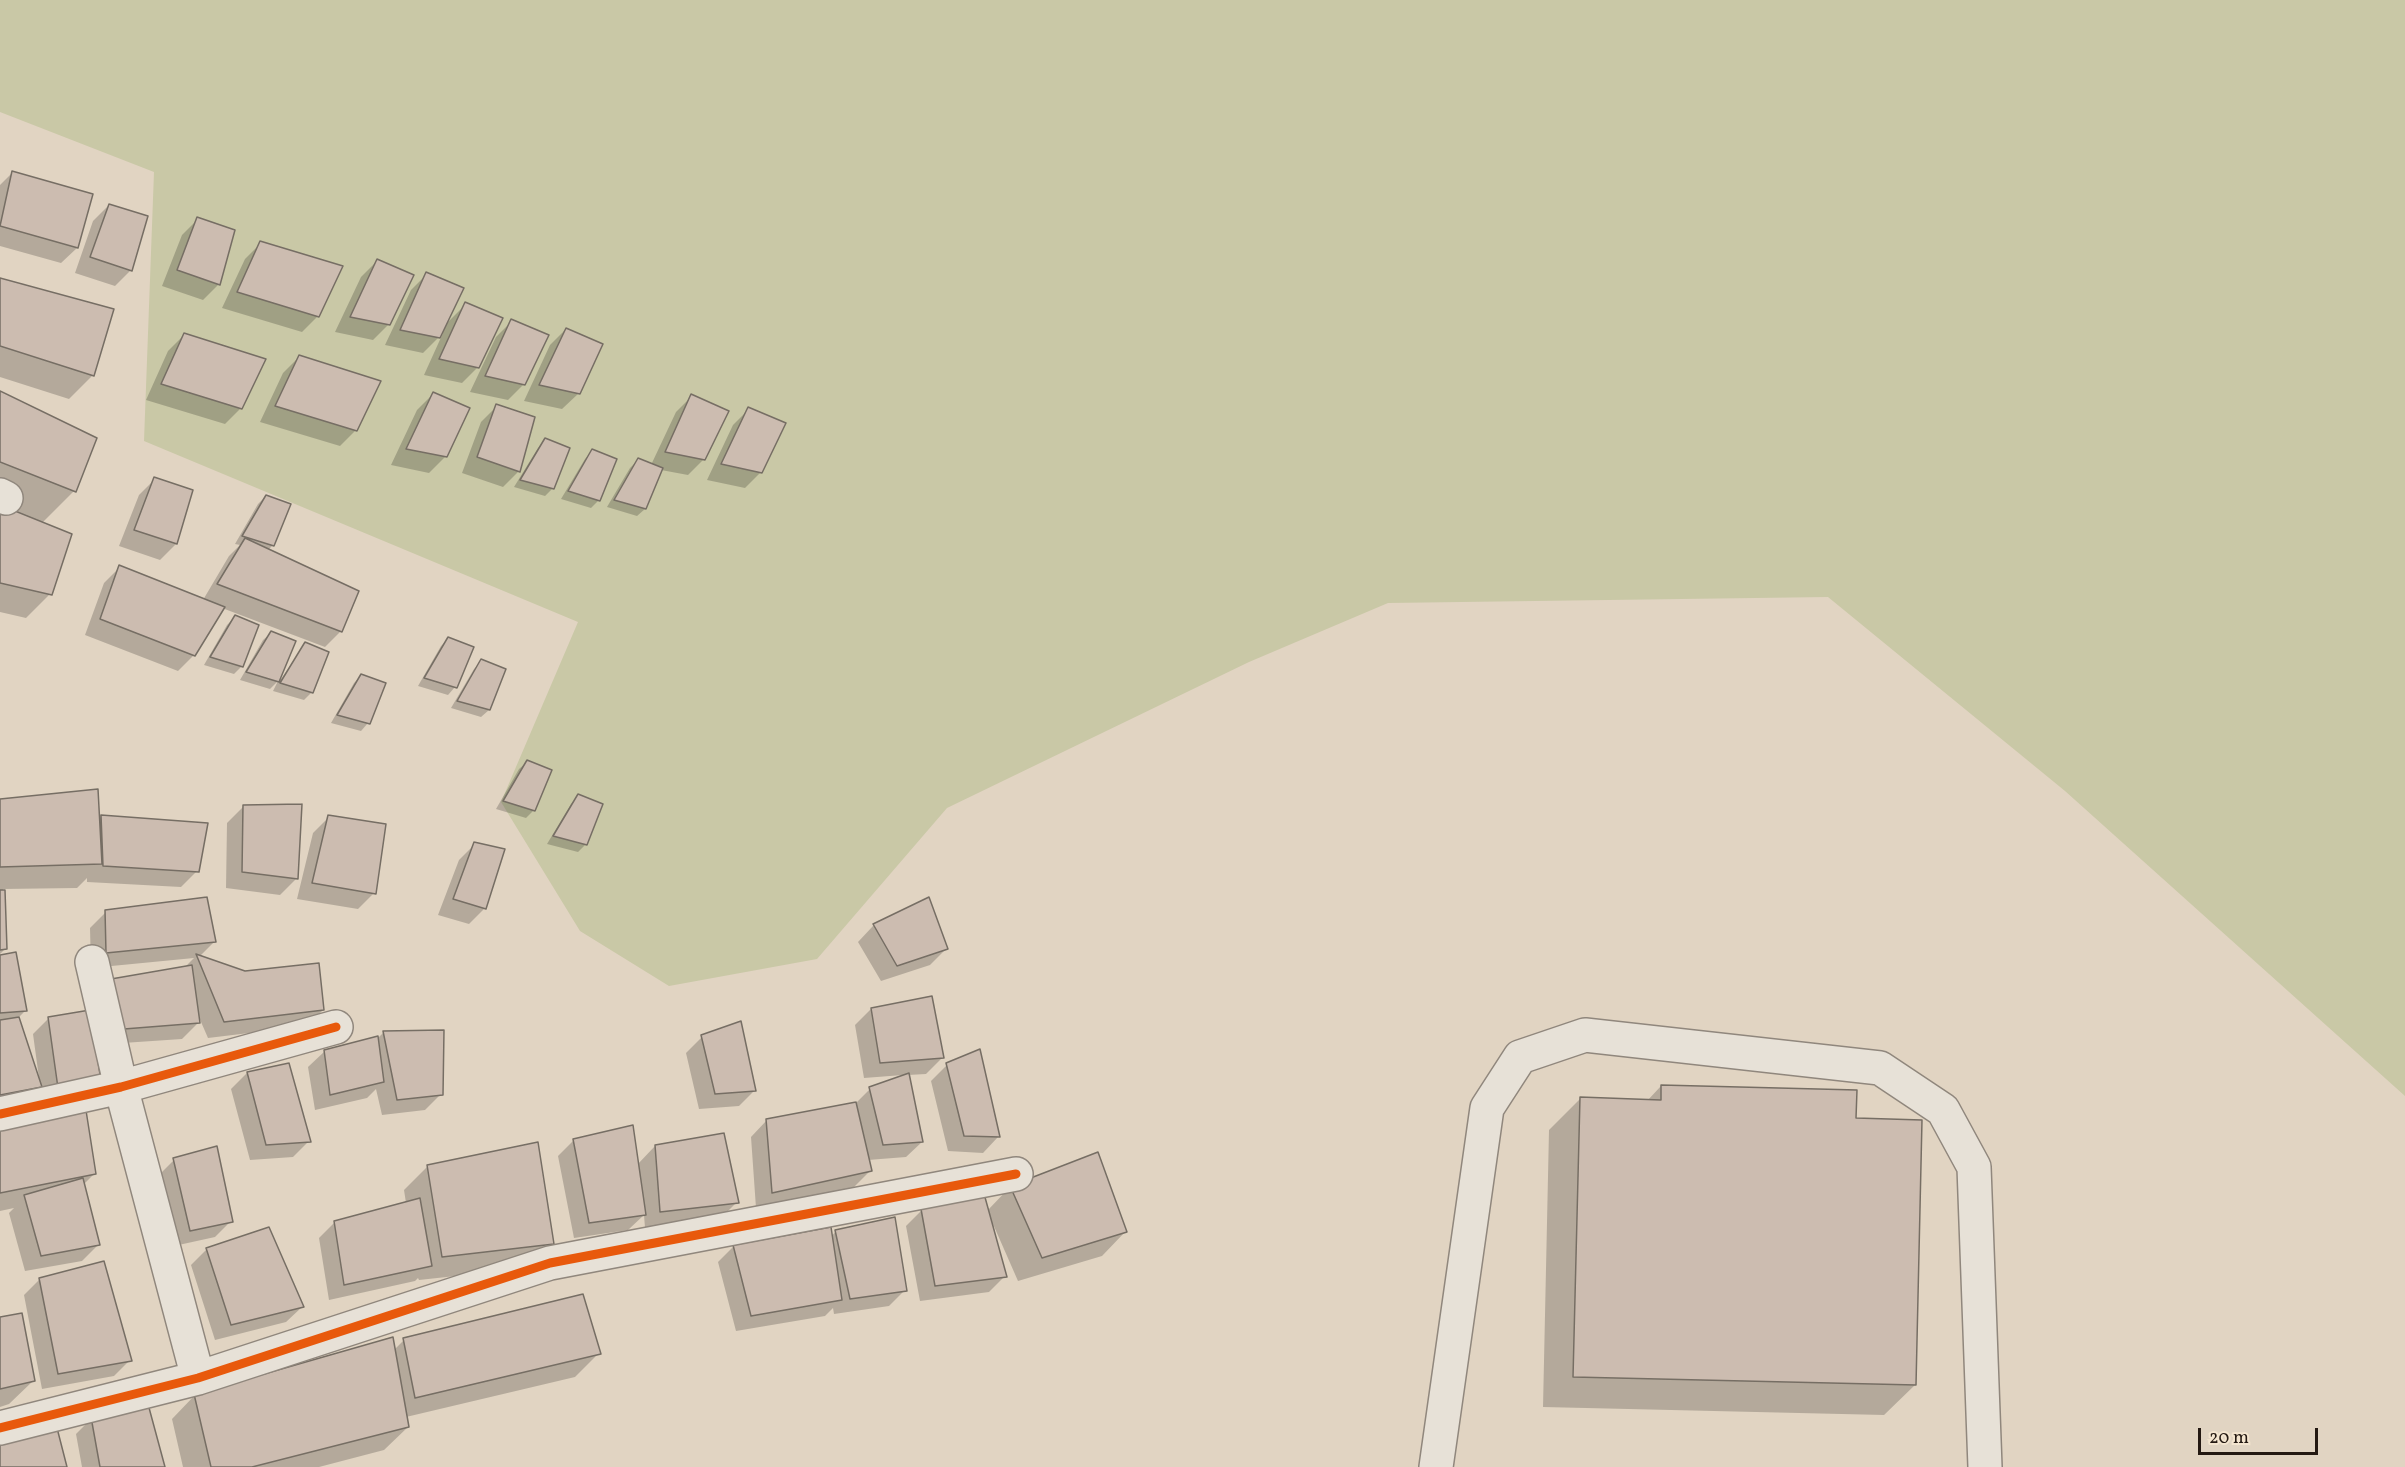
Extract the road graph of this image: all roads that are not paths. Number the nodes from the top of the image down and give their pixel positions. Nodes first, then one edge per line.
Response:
1 (92, 962) dead end
2 (336, 1027) dead end
3 (121, 1087) junction
4 (0, 1114) edge
5 (1016, 1174) dead end
6 (198, 1377) junction
7 (0, 1428) edge
8 (1436, 1467) edge
9 (1985, 1467) edge

1 - 3 street
2 - 3 street
3 - 4 street
3 - 6 street
5 - 6 street
6 - 7 street
8 - 9 street

